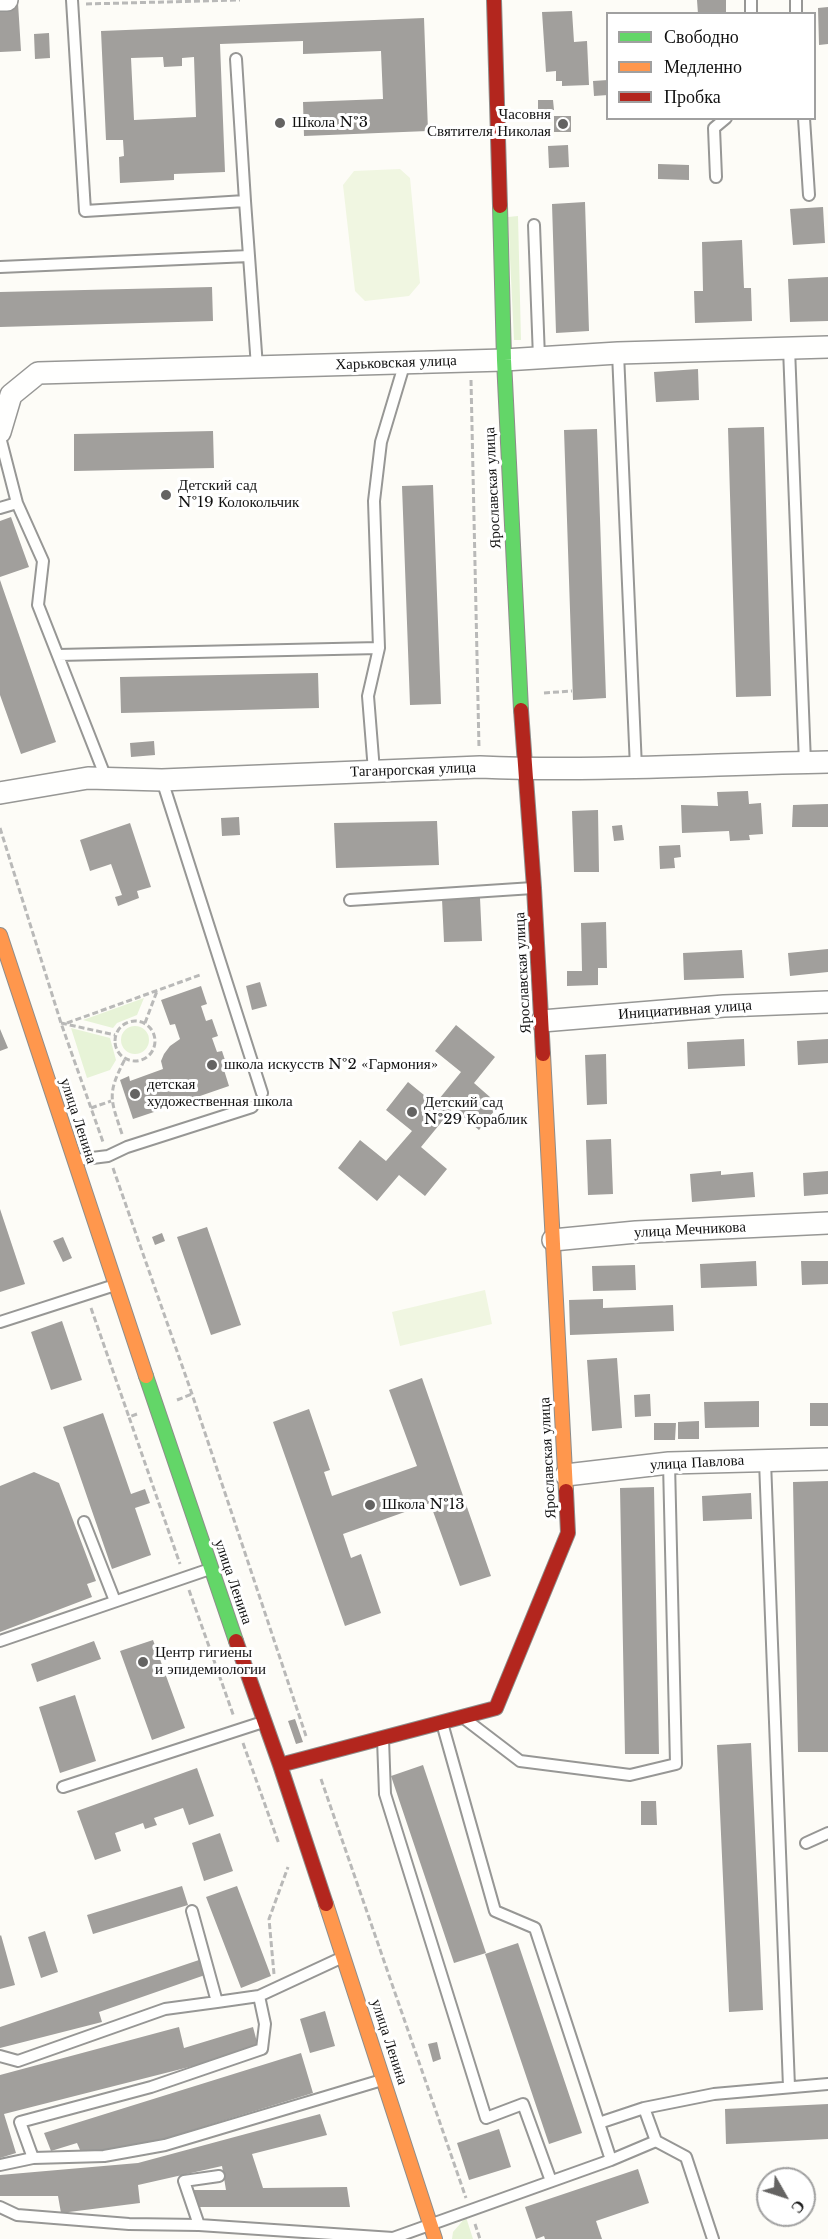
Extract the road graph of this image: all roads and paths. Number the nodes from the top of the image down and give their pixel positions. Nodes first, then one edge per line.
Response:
1 (0, 0) edge
2 (7, 0) edge
3 (240, 0) edge
4 (494, 0) edge
5 (73, 2) edge
6 (236, 59) dead end
7 (724, 120) edge
8 (804, 120) edge
9 (716, 177) dead end
10 (809, 195) dead end
11 (245, 201) junction
12 (534, 225) dead end
13 (249, 256) junction
14 (0, 267) edge
15 (828, 347) edge
16 (789, 348) junction
17 (618, 353) junction
18 (539, 358) junction
19 (470, 360) junction
20 (504, 360) junction
21 (405, 362) junction
22 (257, 367) junction
23 (0, 432) edge
24 (0, 437) edge
25 (17, 503) junction
26 (0, 508) edge
27 (379, 648) junction
28 (58, 655) junction
29 (572, 691) dead end
30 (560, 692) dead end
31 (805, 762) junction
32 (828, 762) edge
33 (480, 767) junction
34 (636, 768) junction
35 (524, 769) junction
36 (374, 771) junction
37 (106, 778) junction
38 (162, 780) junction
39 (0, 793) edge
40 (0, 828) edge
41 (1, 837) edge
42 (534, 888) junction
43 (350, 900) dead end
44 (0, 935) edge
45 (200, 975) dead end
46 (157, 990) junction
47 (828, 1002) edge
48 (542, 1021) junction
49 (61, 1023) junction
50 (68, 1023) junction
51 (145, 1023) junction
52 (115, 1035) junction
53 (125, 1059) junction
54 (262, 1093) dead end
55 (111, 1101) junction
56 (252, 1107) dead end
57 (91, 1108) junction
58 (127, 1147) junction
59 (108, 1156) junction
60 (73, 1160) junction
61 (828, 1223) edge
62 (553, 1240) junction
63 (115, 1285) junction
64 (86, 1294) junction
65 (0, 1323) edge
66 (129, 1417) dead end
67 (828, 1459) edge
68 (765, 1461) junction
69 (669, 1463) junction
70 (566, 1474) junction
71 (84, 1522) dead end
72 (210, 1568) junction
73 (115, 1601) junction
74 (0, 1641) edge
75 (461, 1716) junction
76 (265, 1721) junction
77 (442, 1722) junction
78 (238, 1730) junction
79 (382, 1738) junction
80 (313, 1756) junction
81 (280, 1765) junction
82 (63, 1787) dead end
83 (828, 1833) edge
84 (806, 1843) dead end
85 (280, 1846) dead end
86 (284, 1857) dead end
87 (192, 1911) dead end
88 (344, 1957) junction
89 (274, 1989) junction
90 (259, 1996) junction
91 (217, 2002) junction
92 (0, 2056) edge
93 (384, 2080) junction
94 (828, 2084) edge
95 (789, 2087) junction
96 (644, 2108) junction
97 (599, 2123) junction
98 (656, 2141) junction
99 (33, 2158) junction
100 (611, 2160) junction
101 (0, 2165) edge
102 (219, 2176) dead end
103 (551, 2181) junction
104 (0, 2207) edge
105 (470, 2210) junction
106 (199, 2224) junction
107 (430, 2224) junction
108 (435, 2239) edge
109 (480, 2239) edge
110 (713, 2239) edge

1 - 2 street
3 - 5 path
4 - 20 street, Ярославская улица
5 - 11 lane
6 - 11 lane
7 - 9 lane
8 - 10 lane
11 - 13 lane
12 - 18 lane
13 - 14 lane
13 - 22 lane
15 - 16 street, Харьковская улица
16 - 17 street, Харьковская улица
16 - 31 lane
17 - 18 street, Харьковская улица
17 - 34 lane
18 - 20 street, Харьковская улица
19 - 20 street, Харьковская улица
19 - 21 street, Харьковская улица
19 - 33 path
20 - 35 street, Ярославская улица
21 - 22 street, Харьковская улица
21 - 27 lane
22 - 23 street, Харьковская улица
24 - 25 lane
25 - 26 lane
25 - 28 lane
27 - 28 lane
27 - 36 lane
28 - 37 lane
29 - 30 path
31 - 32 street, Таганрогская улица
31 - 34 street, Таганрогская улица
33 - 35 street, Таганрогская улица
33 - 36 street, Таганрогская улица
34 - 35 street, Таганрогская улица
35 - 42 street, Ярославская улица
36 - 38 street, Таганрогская улица
37 - 38 street, Таганрогская улица
37 - 39 street, Таганрогская улица
38 - 54 lane
40 - 41 path
41 - 49 path
42 - 43 lane
42 - 48 street, Ярославская улица
44 - 60 street, улица Ленина
45 - 46 path
46 - 50 path
46 - 51 path
47 - 48 street, Инициативная улица
48 - 62 street, Ярославская улица
49 - 50 path
49 - 57 path
50 - 52 path
51 - 52 path
51 - 53 path
52 - 53 path
53 - 55 path
55 - 57 path
55 - 58 path
56 - 58 lane
57 - 59 path
58 - 59 lane
59 - 60 lane
59 - 80 path
60 - 63 street, улица Ленина
61 - 62 street, улица Мечникова
62 - 70 street, Ярославская улица
63 - 64 lane
63 - 72 street, улица Ленина
64 - 65 lane
64 - 66 path
67 - 68 street, улица Павлова
68 - 69 street, улица Павлова
68 - 95 lane
69 - 70 street, улица Павлова
69 - 75 lane
70 - 75 street, Ярославская улица
71 - 73 lane
72 - 73 lane
72 - 76 street, улица Ленина
73 - 74 lane
75 - 77 street, Ярославская улица
76 - 78 lane
76 - 81 street, улица Ленина
77 - 79 street, Ярославская улица
77 - 97 lane
78 - 82 lane
78 - 85 path
79 - 80 street, Ярославская улица
79 - 103 lane
80 - 81 street, Ярославская улица
80 - 105 path
81 - 88 street, улица Ленина
83 - 84 lane
86 - 89 path
87 - 91 lane
88 - 89 lane
88 - 93 street, улица Ленина
89 - 90 lane
90 - 91 lane
90 - 99 lane
91 - 92 lane
93 - 99 lane
93 - 107 street, улица Ленина
94 - 95 lane
95 - 96 lane
96 - 97 lane
96 - 98 lane
97 - 100 lane
98 - 100 lane
98 - 110 lane
99 - 101 lane
100 - 103 lane
102 - 106 lane
103 - 105 lane
104 - 106 lane
105 - 107 lane
105 - 109 path
106 - 107 lane
107 - 108 street, улица Ленина

